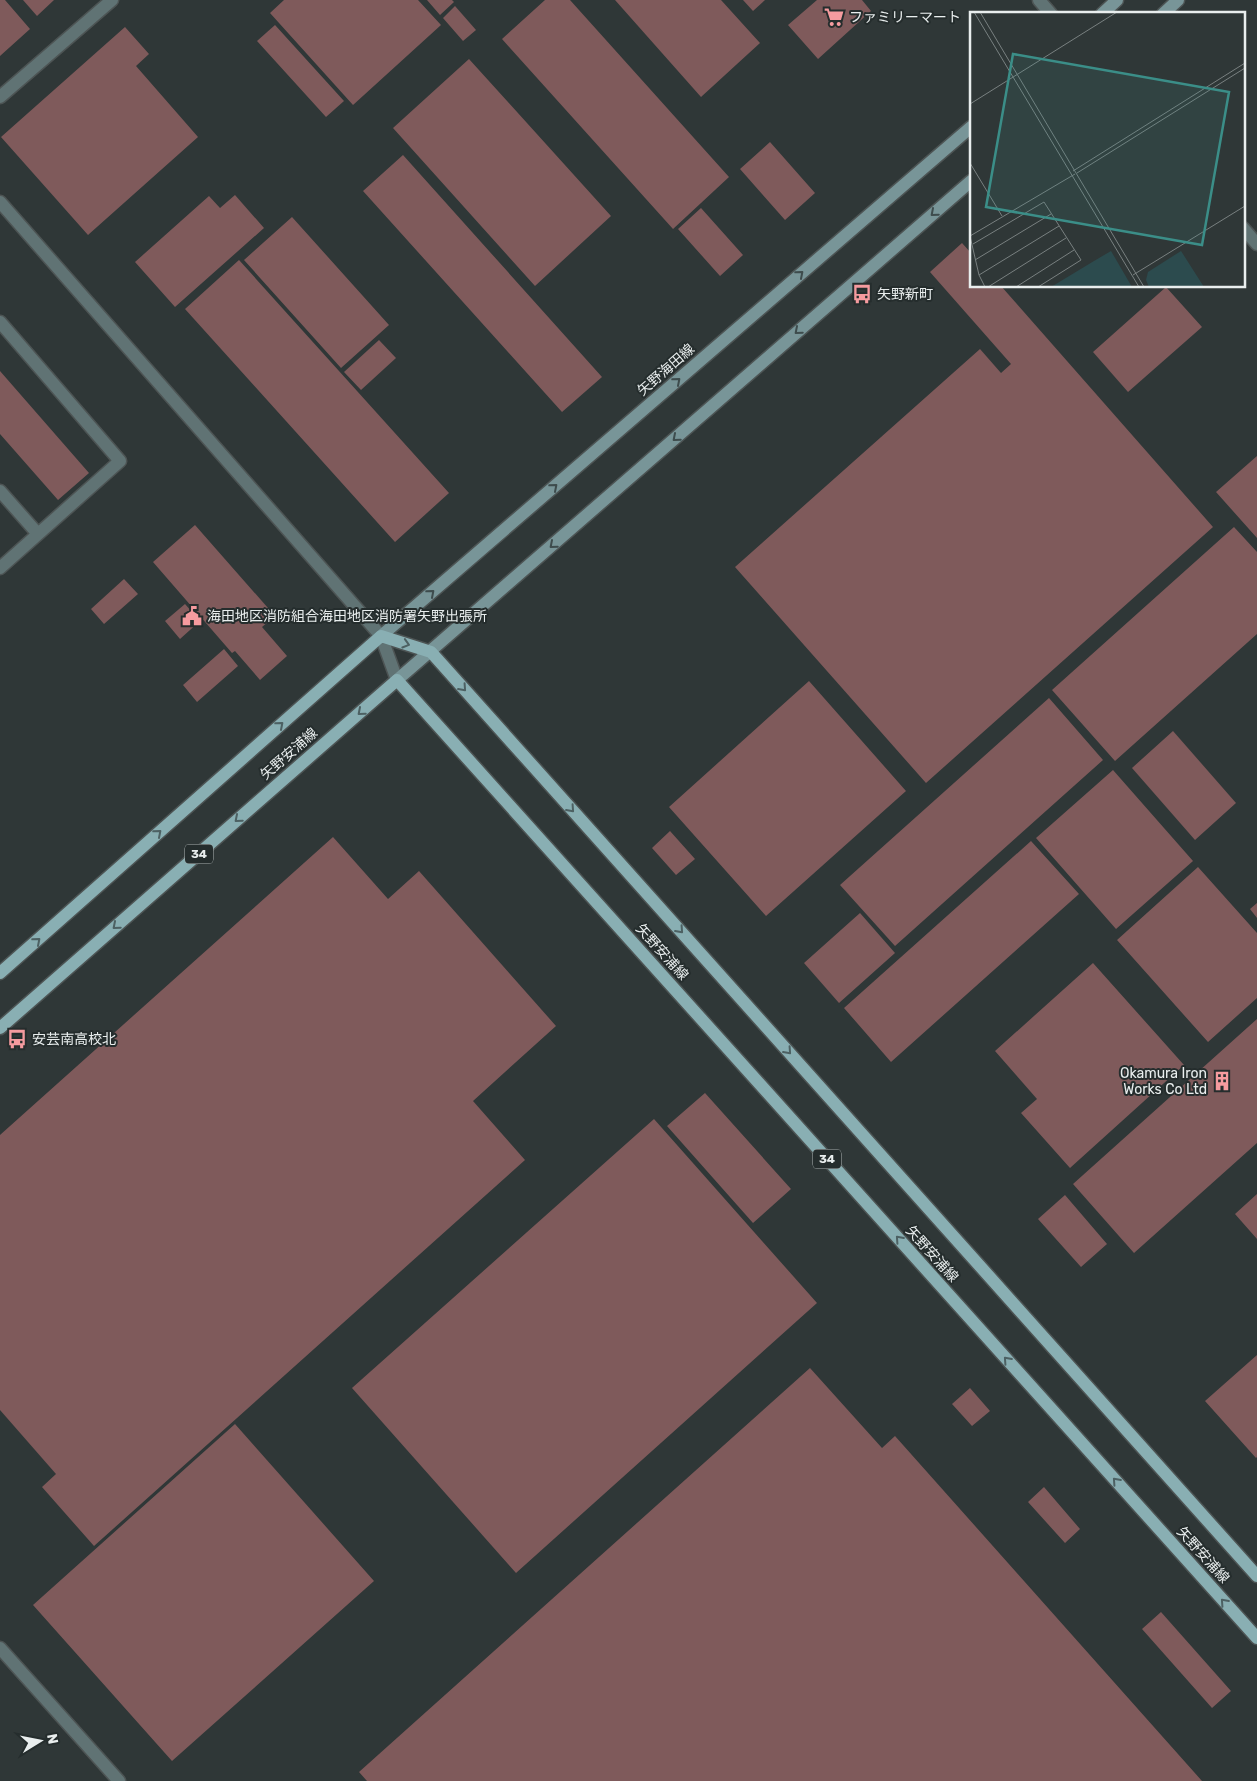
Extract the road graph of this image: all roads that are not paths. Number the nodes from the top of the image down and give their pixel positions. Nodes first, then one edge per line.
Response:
1 (112, 0) edge
2 (1039, 0) edge
3 (1117, 0) edge
4 (1178, 0) edge
5 (1049, 12) edge
6 (1104, 12) edge
7 (1164, 12) edge
8 (0, 97) edge
9 (970, 128) edge
10 (970, 182) edge
11 (0, 202) edge
12 (1244, 229) edge
13 (1257, 244) edge
14 (0, 322) edge
15 (0, 491) edge
16 (38, 534) junction
17 (0, 568) edge
18 (381, 636) junction
19 (430, 652) junction
20 (397, 680) junction
21 (0, 973) edge
22 (0, 1028) edge
23 (1257, 1576) edge
24 (1257, 1638) edge
25 (0, 1648) edge
26 (119, 1781) edge

1 - 8 street
2 - 5 street
3 - 6 main road
4 - 7 main road
18 -> 9 main road, 矢野海田線
10 -> 19 main road
11 - 18 street
12 - 13 street
14 - 16 street
15 - 16 street
16 - 17 street
18 -> 19 main road
18 - 20 street
21 -> 18 main road, 矢野安浦線
19 - 20 main road
19 -> 23 main road, 矢野安浦線
20 -> 22 main road, 矢野安浦線 / 34
24 -> 20 main road, 矢野安浦線 / 34
25 - 26 street

